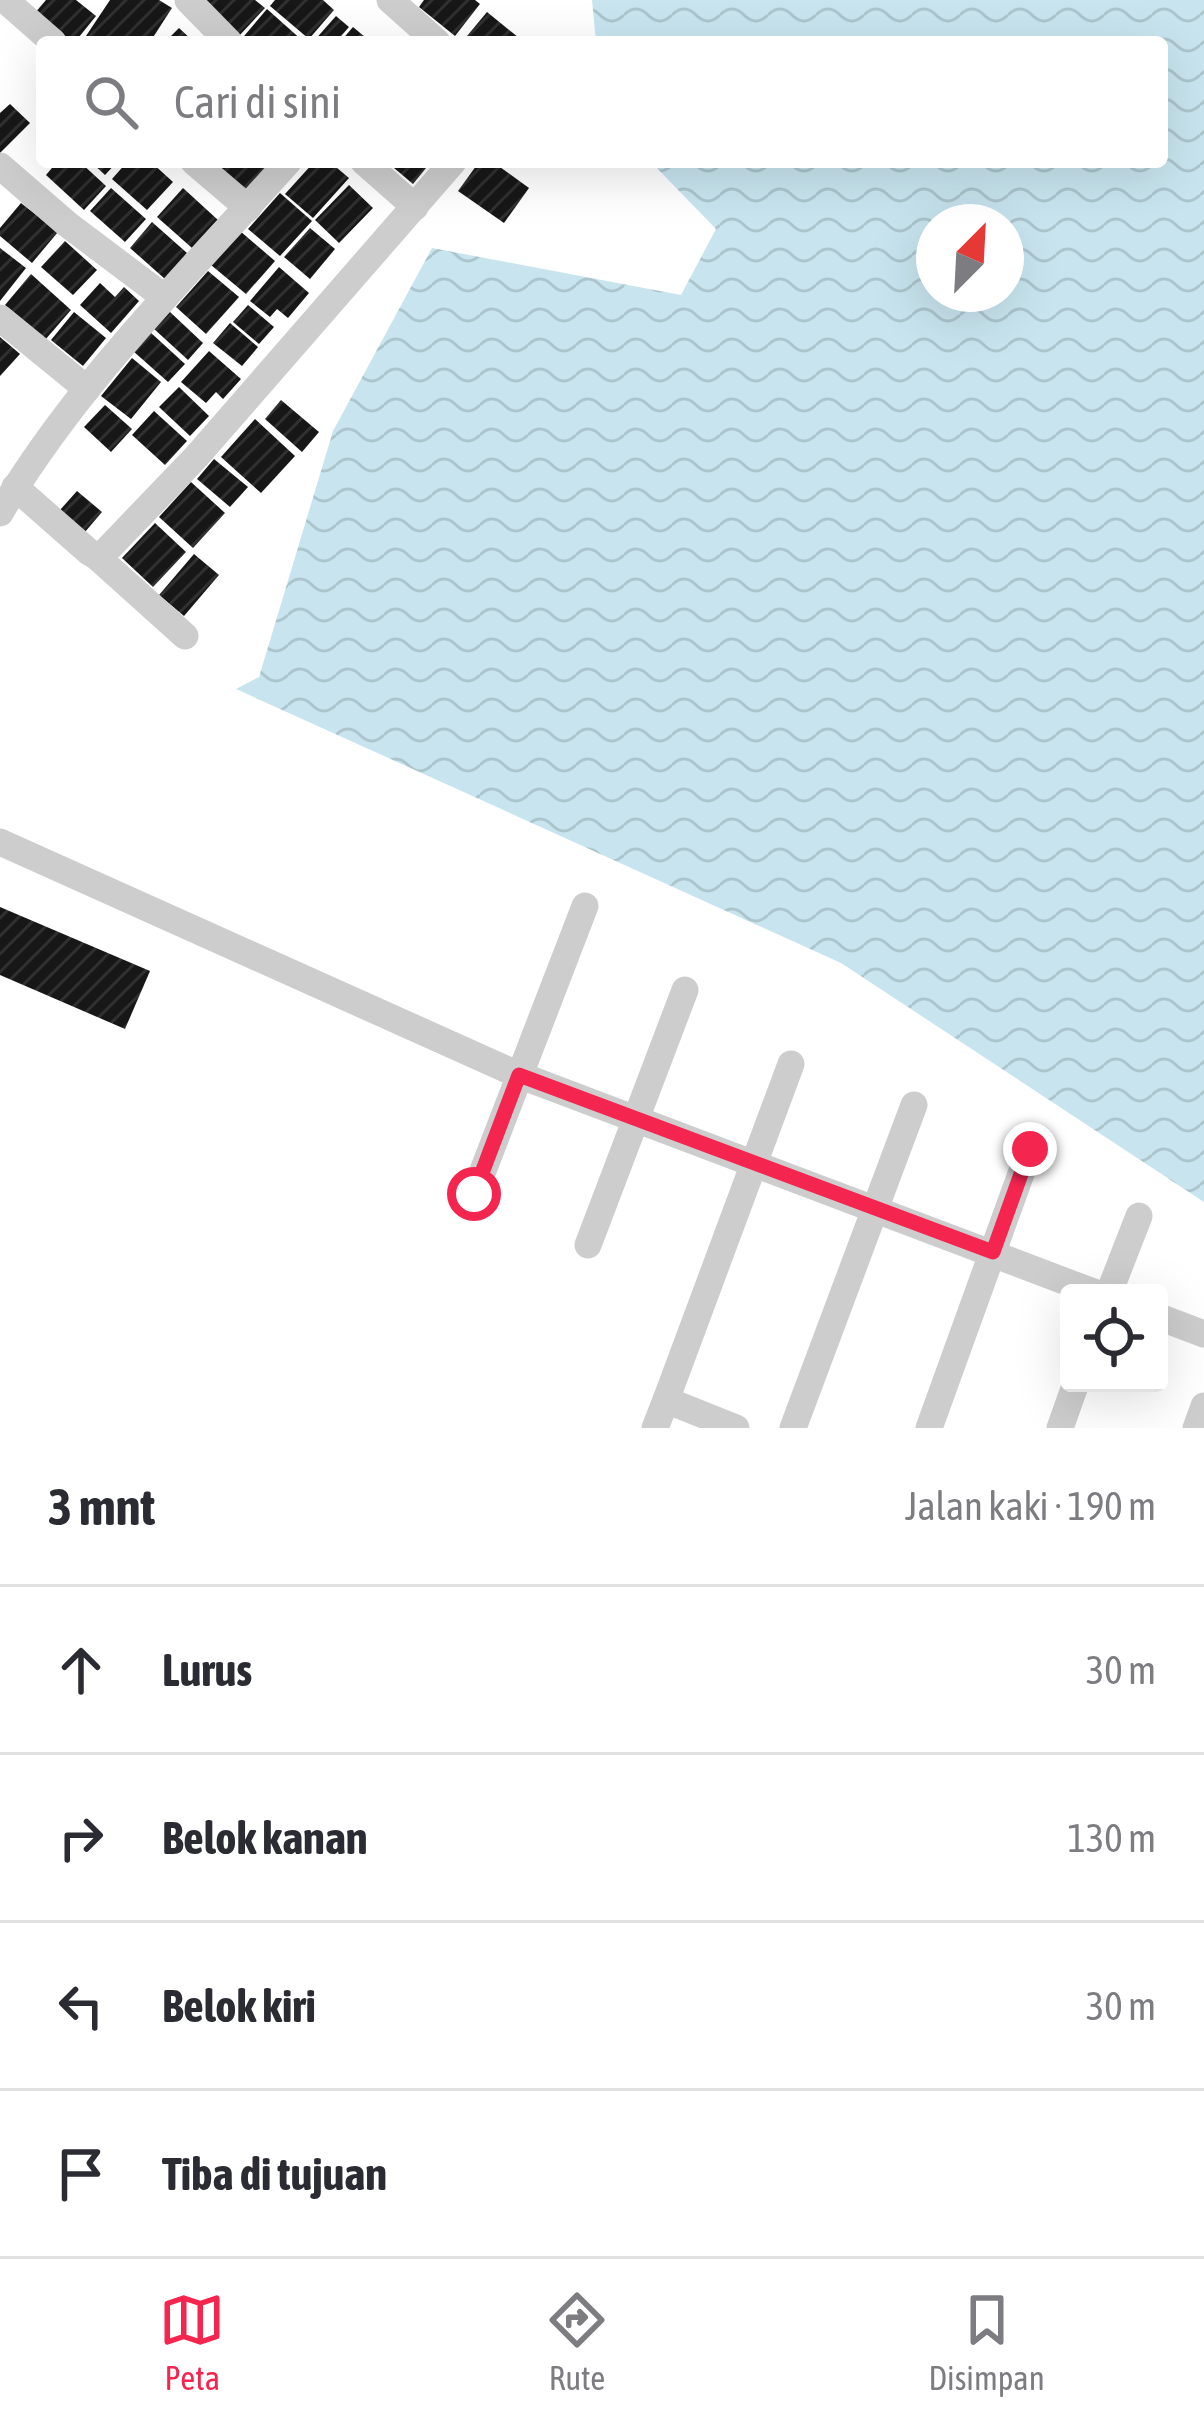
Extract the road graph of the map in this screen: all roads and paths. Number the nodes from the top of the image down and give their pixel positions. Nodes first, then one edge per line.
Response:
1 (4, 0) edge
2 (188, 0) edge
3 (366, 0) edge
4 (390, 0) edge
5 (46, 36) edge
6 (224, 36) edge
7 (406, 36) edge
8 (430, 36) edge
9 (0, 166) edge
10 (201, 168) edge
11 (283, 168) edge
12 (371, 168) edge
13 (448, 168) edge
14 (248, 208) junction
15 (415, 208) junction
16 (164, 297) junction
17 (0, 318) edge
18 (86, 389) junction
19 (15, 488) junction
20 (0, 513) edge
21 (96, 556) junction
22 (185, 636) dead end
23 (0, 842) edge
24 (585, 906) dead end
25 (685, 990) dead end
26 (791, 1064) dead end
27 (519, 1075) junction
28 (914, 1105) dead end
29 (635, 1118) junction
30 (1030, 1149) dead end
31 (754, 1163) junction
32 (474, 1194) dead end
33 (876, 1208) junction
34 (1138, 1216) dead end
35 (588, 1245) dead end
36 (993, 1252) junction
37 (1073, 1284) edge
38 (1112, 1284) edge
39 (1168, 1320) edge
40 (1204, 1334) edge
41 (1073, 1392) edge
42 (666, 1400) junction
43 (1204, 1406) edge
44 (655, 1428) edge
45 (736, 1428) edge
46 (793, 1428) edge
47 (929, 1428) edge
48 (1060, 1428) edge
49 (1196, 1428) edge

1 - 5 street
2 - 6 street
3 - 7 street
4 - 8 street
9 - 16 street
10 - 14 street
11 - 14 street
12 - 15 street
13 - 15 street
14 - 16 street
15 - 21 street
16 - 18 street
17 - 18 street
18 - 19 street
19 - 20 street
19 - 21 street
21 - 22 street
23 - 27 street
24 - 27 street
25 - 29 street
26 - 31 street
27 - 29 street
27 - 32 street
28 - 33 street
29 - 31 street
29 - 35 street
30 - 36 street
31 - 33 street
31 - 42 street
33 - 36 street
33 - 46 street
34 - 38 street
36 - 37 street
36 - 47 street
39 - 40 street
41 - 48 street
42 - 44 street
42 - 45 street
43 - 49 street

